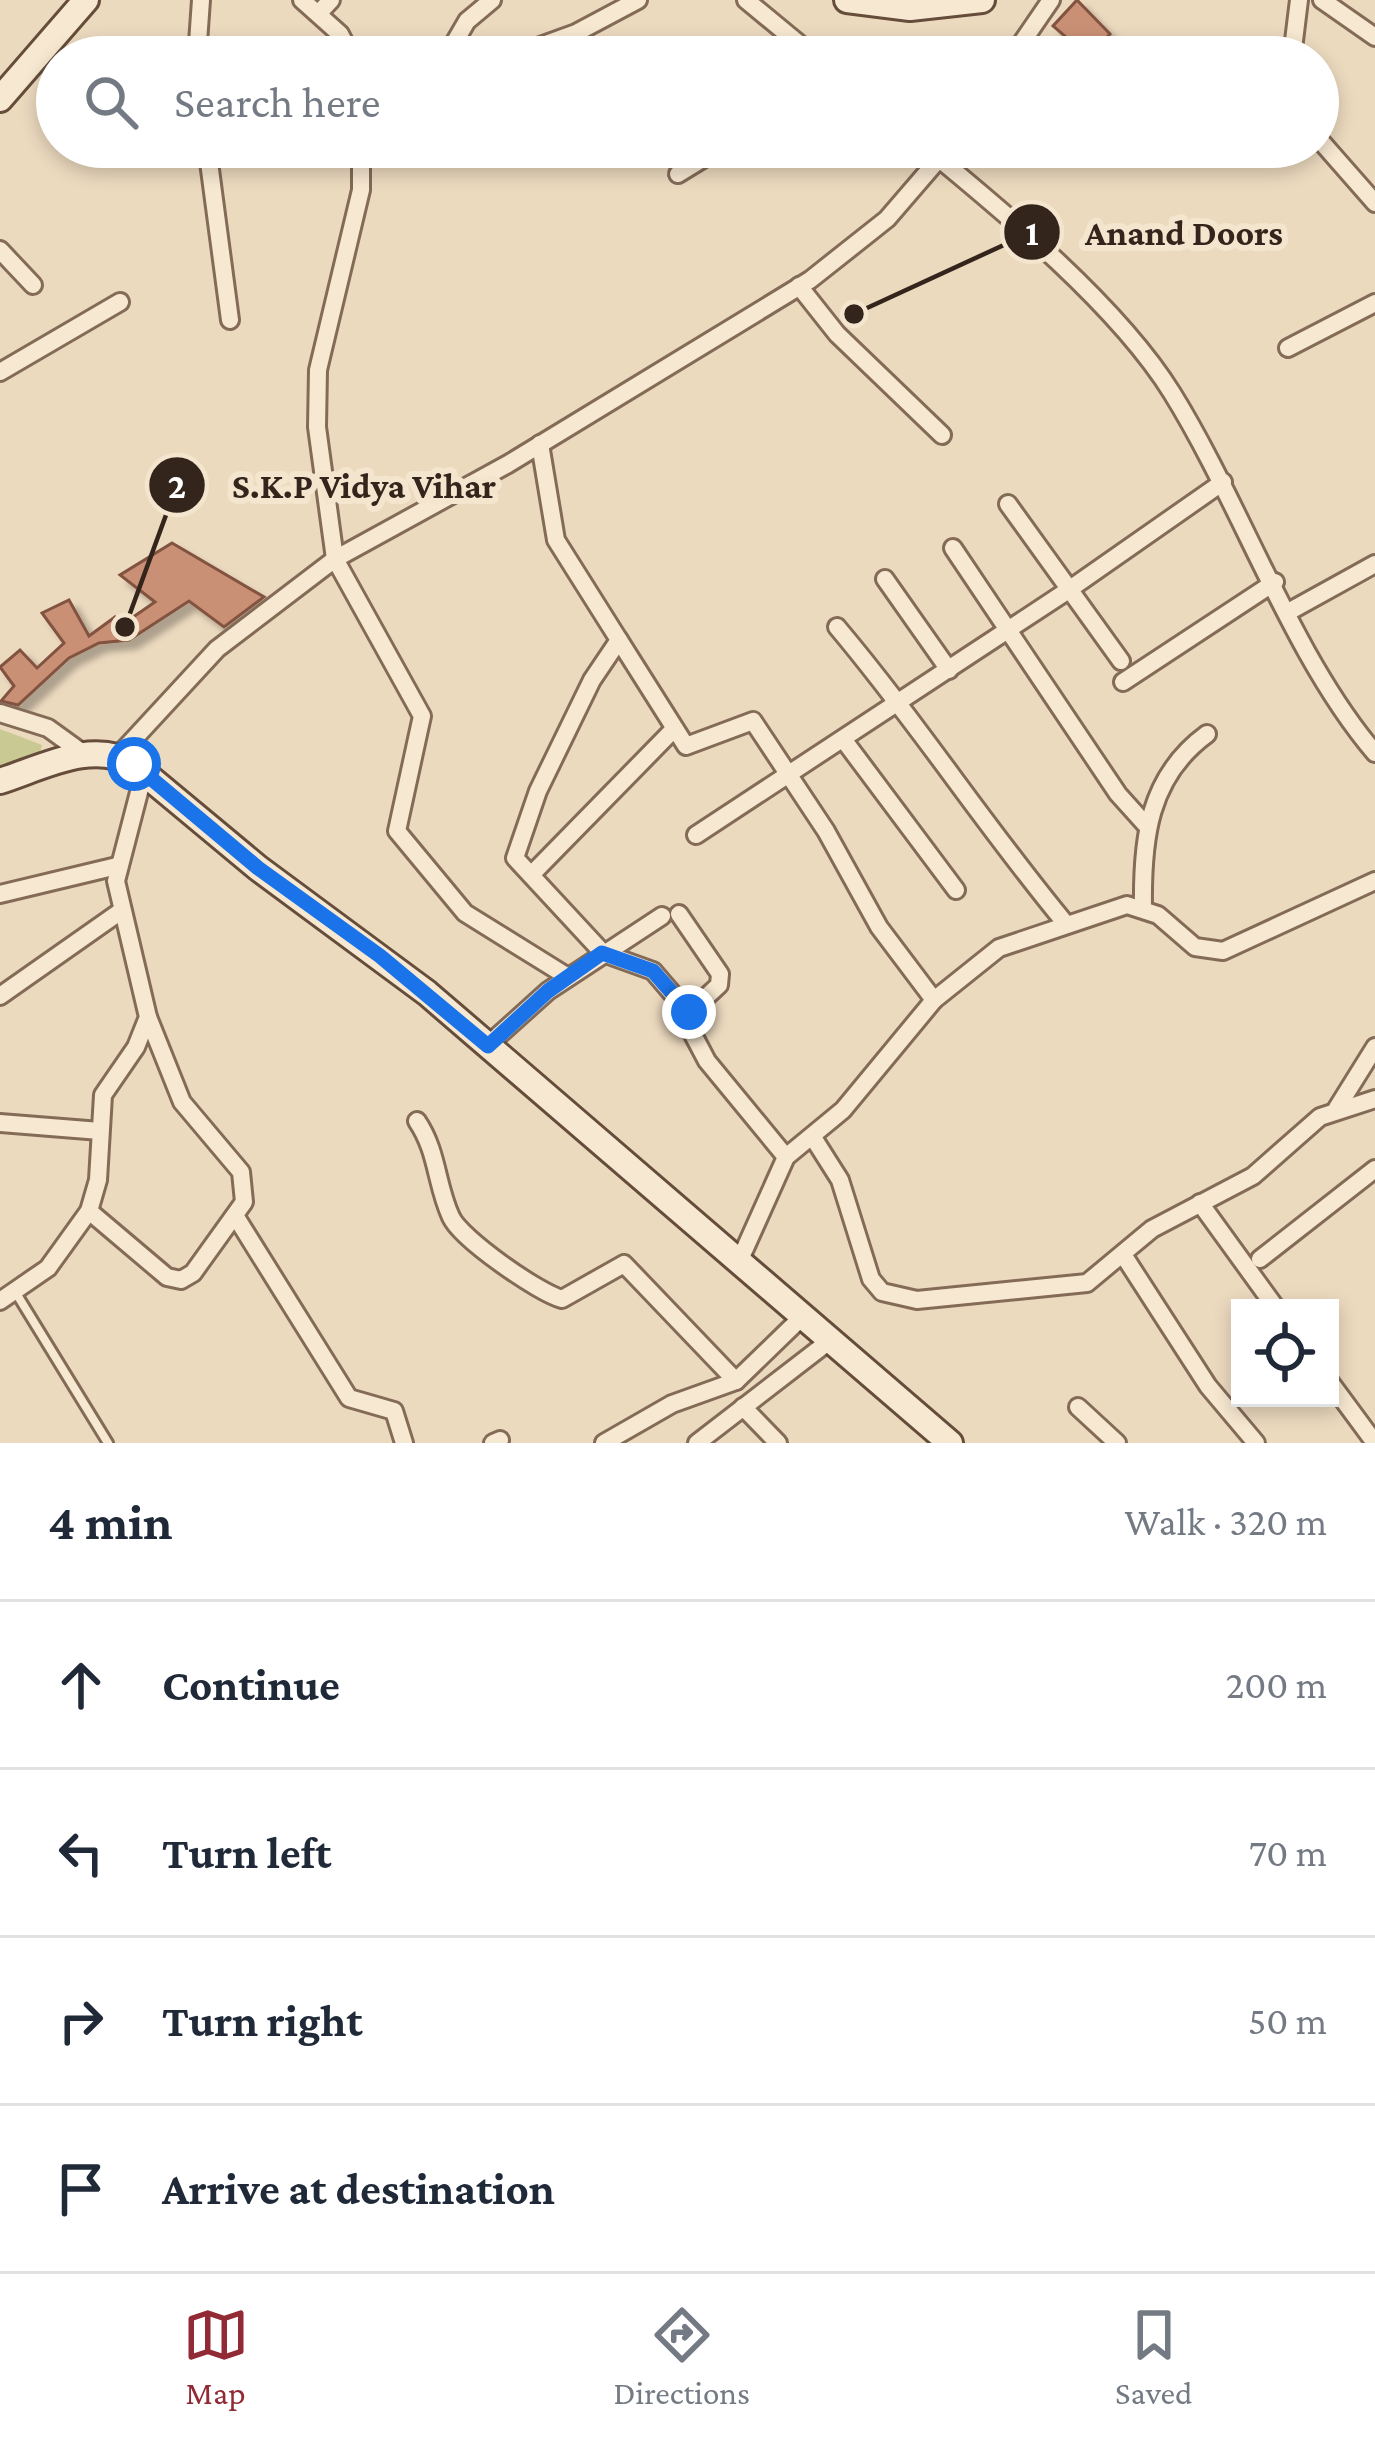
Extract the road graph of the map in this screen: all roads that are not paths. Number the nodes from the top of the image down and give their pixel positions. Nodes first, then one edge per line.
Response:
1 (86, 0) edge
2 (201, 0) edge
3 (302, 0) edge
4 (492, 0) edge
5 (638, 0) edge
6 (746, 0) edge
7 (847, 0) edge
8 (982, 0) edge
9 (1052, 0) edge
10 (1299, 0) edge
11 (1322, 0) edge
12 (324, 7) edge
13 (55, 36) edge
14 (198, 36) edge
15 (341, 36) edge
16 (458, 36) edge
17 (568, 36) edge
18 (790, 36) edge
19 (1027, 36) edge
20 (1295, 36) edge
21 (1375, 37) edge
22 (36, 58) edge
23 (0, 99) edge
24 (1339, 162) edge
25 (210, 168) edge
26 (361, 168) edge
27 (688, 168) edge
28 (932, 168) edge
29 (961, 168) edge
30 (678, 174) dead end
31 (1375, 203) edge
32 (0, 250) edge
33 (33, 285) dead end
34 (799, 286) junction
35 (120, 302) dead end
36 (1375, 303) edge
37 (230, 320) dead end
38 (1288, 348) dead end
39 (0, 372) edge
40 (942, 435) dead end
41 (540, 444) junction
42 (1223, 482) junction
43 (1008, 504) dead end
44 (953, 548) dead end
45 (335, 559) junction
46 (1375, 564) edge
47 (885, 579) dead end
48 (1275, 582) junction
49 (1067, 591) junction
50 (1289, 611) junction
51 (837, 627) dead end
52 (1008, 631) junction
53 (619, 640) junction
54 (1121, 661) dead end
55 (949, 670) junction
56 (1123, 682) dead end
57 (901, 702) junction
58 (0, 713) edge
59 (674, 729) junction
60 (1207, 734) dead end
61 (843, 739) junction
62 (1375, 753) edge
63 (84, 754) junction
64 (119, 755) junction
65 (144, 773) junction
66 (788, 775) junction
67 (0, 781) edge
68 (1145, 824) junction
69 (696, 835) dead end
70 (117, 866) junction
71 (531, 875) junction
72 (1375, 881) edge
73 (956, 890) dead end
74 (0, 894) edge
75 (1143, 907) junction
76 (121, 911) junction
77 (1066, 924) junction
78 (602, 953) junction
79 (568, 977) junction
80 (0, 996) edge
81 (934, 1000) junction
82 (689, 1012) junction
83 (148, 1017) junction
84 (488, 1046) junction
85 (1375, 1047) edge
86 (1375, 1099) edge
87 (1337, 1108) junction
88 (417, 1121) dead end
89 (0, 1123) edge
90 (100, 1131) junction
91 (814, 1139) junction
92 (786, 1157) junction
93 (1375, 1169) edge
94 (1199, 1203) junction
95 (89, 1211) junction
96 (236, 1217) junction
97 (1124, 1256) junction
98 (1260, 1259) dead end
99 (738, 1264) junction
100 (8, 1296) edge
101 (1269, 1299) edge
102 (802, 1317) junction
103 (828, 1342) junction
104 (736, 1381) junction
105 (1339, 1394) edge
106 (743, 1407) junction
107 (1078, 1407) dead end
108 (108, 1443) edge
109 (404, 1443) edge
110 (604, 1443) edge
111 (697, 1443) edge
112 (778, 1443) edge
113 (950, 1443) edge
114 (1117, 1443) edge
115 (1256, 1443) edge
116 (1375, 1443) edge

1 - 13 main road
2 - 14 street
3 - 12 street
4 - 16 street
5 - 17 street
6 - 18 street
7 - 8 main road
9 - 19 street
10 - 20 street
11 - 21 street
12 - 15 street
22 - 23 main road
24 - 31 street
25 - 37 street
26 - 45 street
27 - 30 street
28 - 34 street
29 - 42 street
32 - 33 street
34 - 40 street
34 - 41 street
35 - 39 street
36 - 38 street
41 - 45 street
41 - 53 street
42 - 48 street
42 - 49 street
43 - 49 street
44 - 52 street
45 - 64 street
45 - 79 street
46 - 50 street
47 - 55 street
48 - 50 street
48 - 56 street
49 - 52 street
49 - 54 street
50 - 62 street
51 - 57 street
52 - 55 street
52 - 68 street
53 - 59 street
53 - 71 street
55 - 57 street
57 - 61 street
57 - 77 street
58 - 63 street
59 - 66 street
59 - 71 street
60 - 68 street
61 - 66 street
61 - 73 street
63 - 64 main road
63 - 67 main road
64 - 65 main road
65 - 70 street
65 - 84 main road
66 - 69 street
66 - 81 street
68 - 75 street
70 - 74 street
70 - 76 street
71 - 78 street
72 - 75 street
75 - 77 street
76 - 80 street
76 - 83 street
77 - 81 street
78 - 79 street
78 - 82 street
78 - 82 street
79 - 84 street
81 - 91 street
82 - 92 street
83 - 90 street
83 - 96 street
84 - 99 main road
85 - 87 street
86 - 87 street
87 - 94 street
88 - 104 street
89 - 90 street
90 - 95 street
91 - 92 street
91 - 97 street
92 - 99 street
93 - 98 street
94 - 97 street
94 - 101 street
95 - 96 street
95 - 100 street
96 - 109 street
97 - 115 street
99 - 102 main road
100 - 108 lane
102 - 103 main road
102 - 104 street
103 - 106 street
103 - 113 main road
104 - 110 street
105 - 116 street
106 - 111 street
106 - 112 street
107 - 114 street

